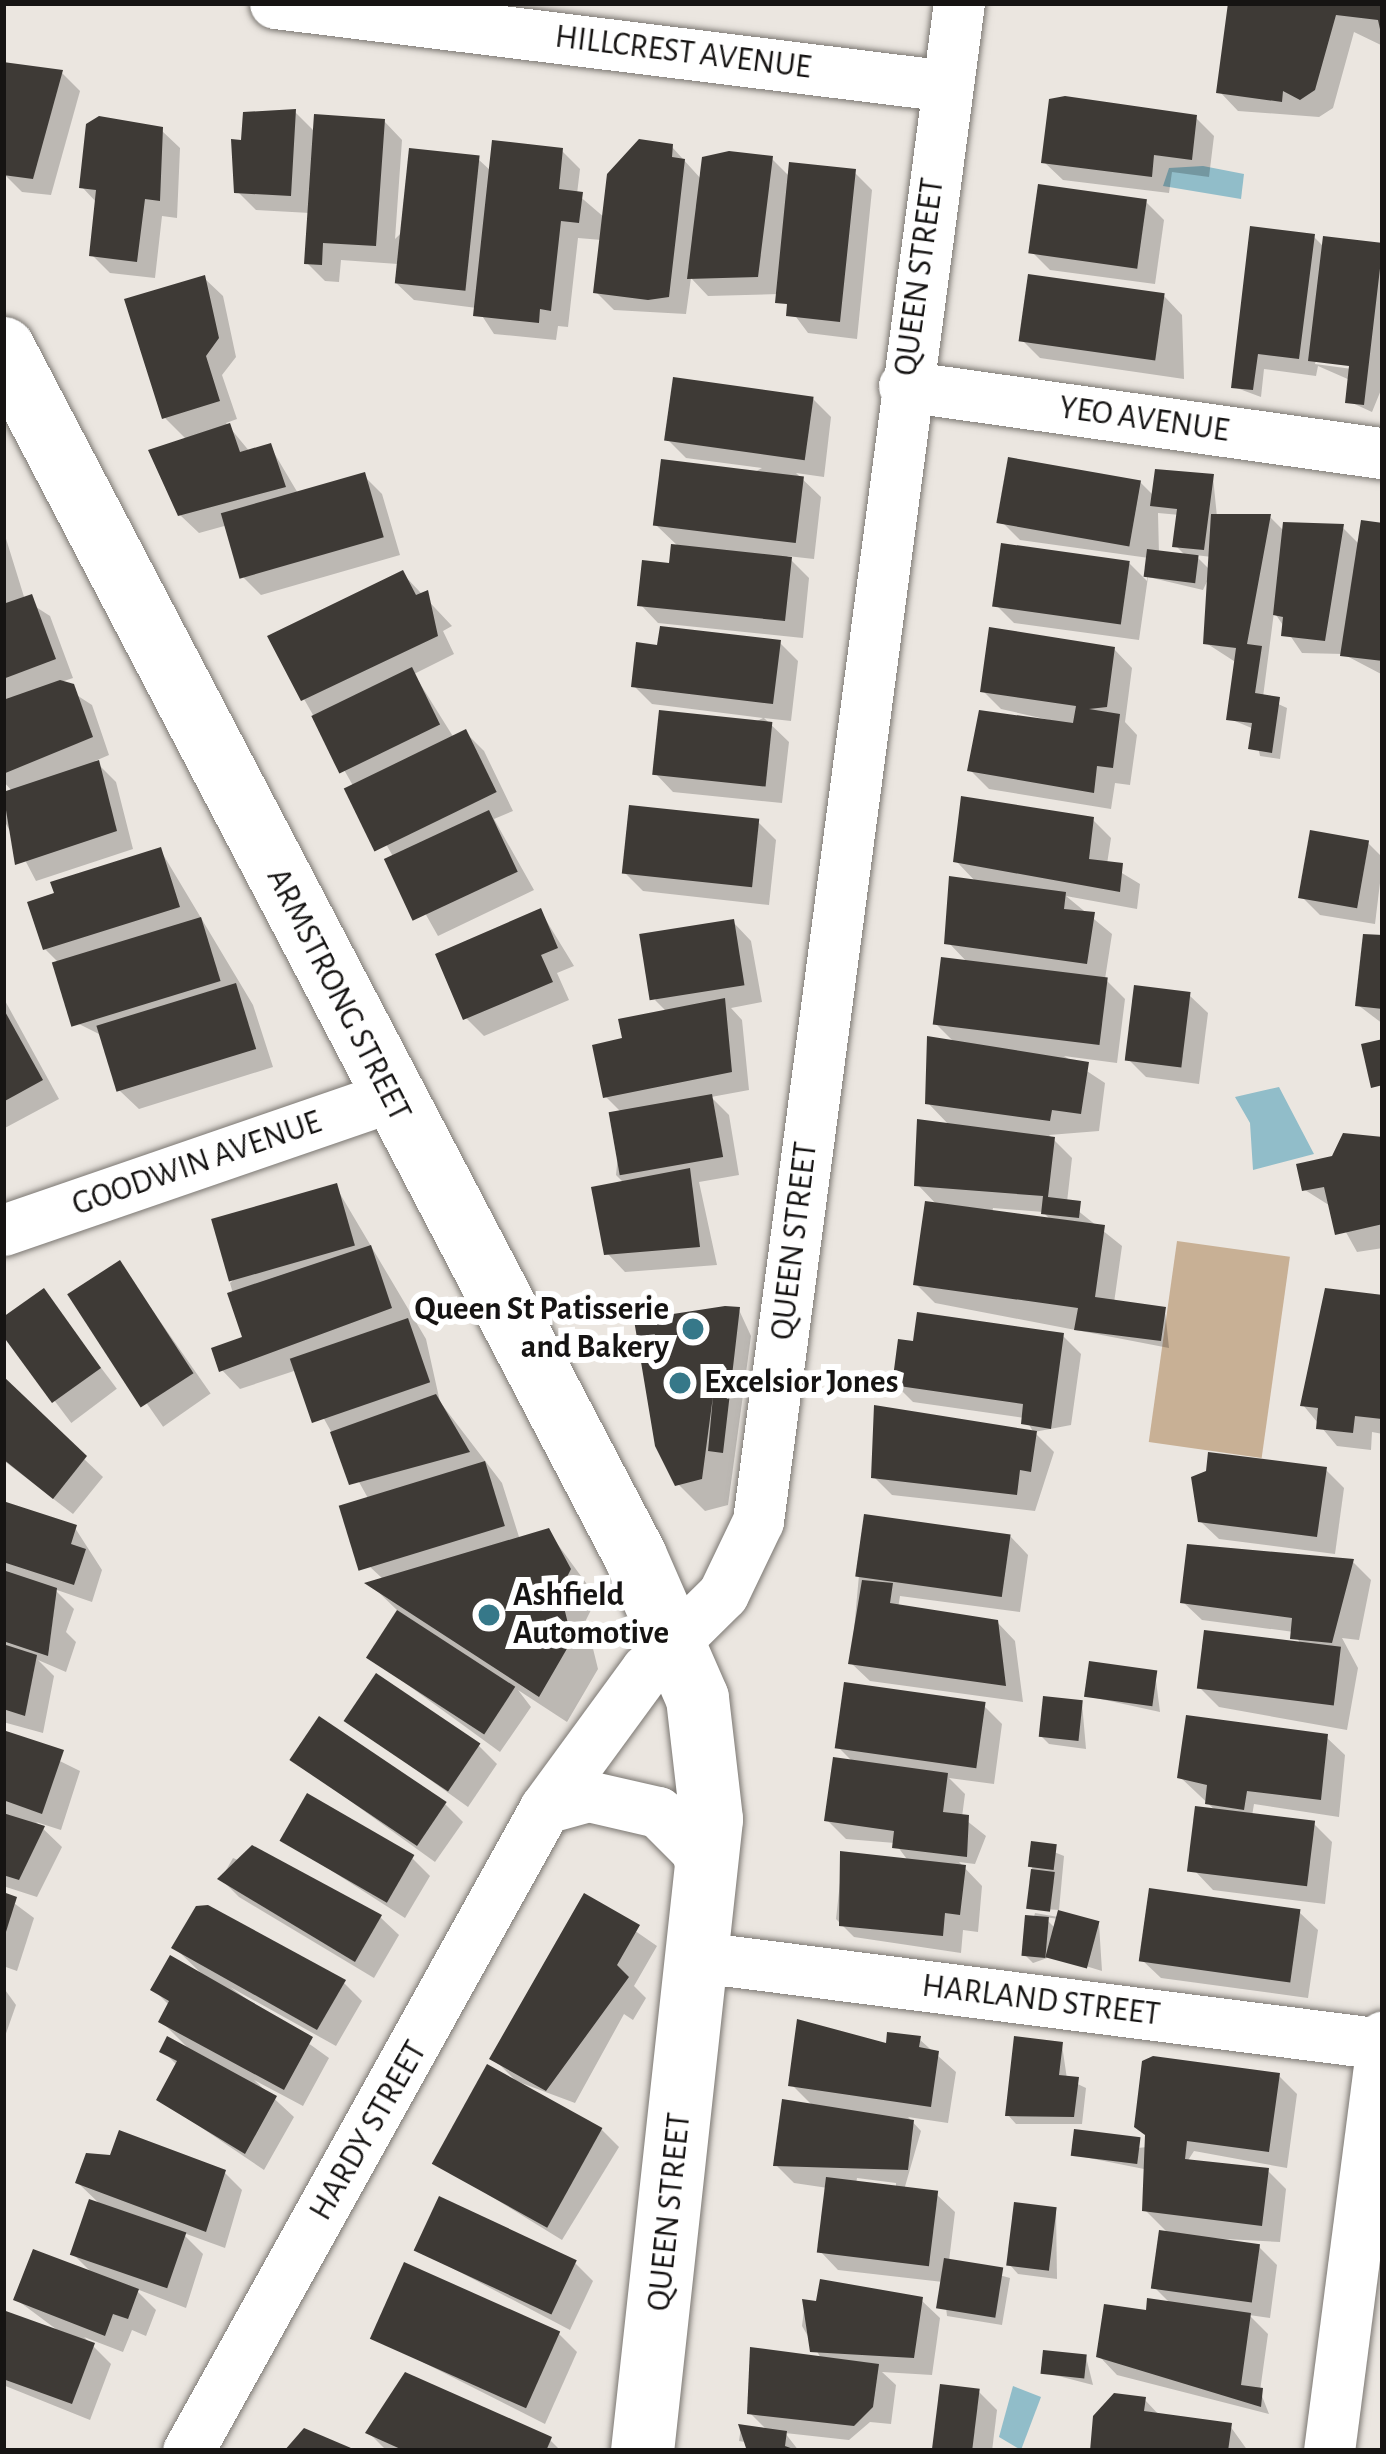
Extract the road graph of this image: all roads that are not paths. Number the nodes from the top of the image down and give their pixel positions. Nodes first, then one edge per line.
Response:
1 (275, 3) edge
2 (959, 3) edge
3 (948, 86) junction
4 (3, 348) edge
5 (904, 386) junction
6 (1383, 452) edge
7 (391, 1097) junction
8 (3, 1230) edge
9 (676, 1640) junction
10 (545, 1808) junction
11 (705, 1878) junction
12 (699, 1958) junction
13 (1382, 2041) edge
14 (188, 2451) edge
15 (642, 2451) edge
16 (1330, 2451) edge

1 - 3 street, HILLCREST AVENUE
2 - 3 street, QUEEN STREET
3 - 5 street, QUEEN STREET
4 - 7 street, ARMSTRONG STREET
5 - 6 street, YEO AVENUE
5 - 9 street, QUEEN STREET
7 - 8 street, GOODWIN AVENUE
7 - 9 street, ARMSTRONG STREET
9 - 10 street, HARDY STREET
9 - 11 street, QUEEN STREET
10 - 11 street
10 - 14 street, HARDY STREET
11 - 12 street, QUEEN STREET
12 - 13 street, HARLAND STREET
12 - 15 street, QUEEN STREET
13 - 16 street

